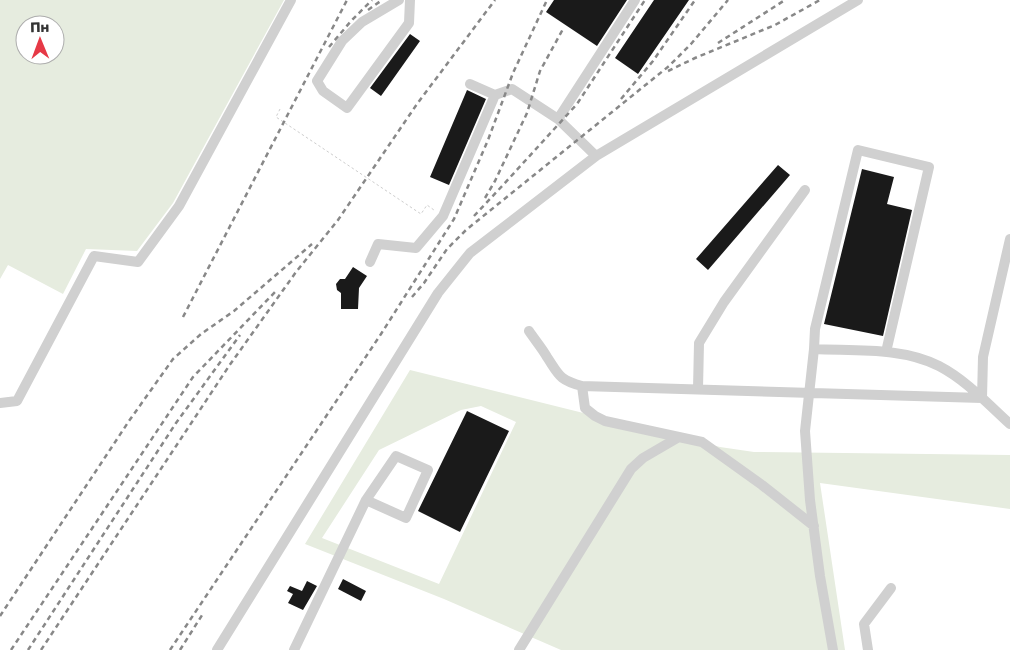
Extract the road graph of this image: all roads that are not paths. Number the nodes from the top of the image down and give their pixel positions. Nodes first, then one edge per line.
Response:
1 (291, 0) edge
2 (399, 0) edge
3 (410, 0) edge
4 (635, 0) edge
5 (858, 0) edge
6 (470, 84) dead end
7 (495, 95) junction
8 (558, 119) junction
9 (596, 156) junction
10 (806, 190) dead end
11 (1010, 239) edge
12 (370, 262) dead end
13 (529, 332) dead end
14 (814, 349) junction
15 (886, 352) junction
16 (582, 386) junction
17 (698, 389) junction
18 (809, 392) junction
19 (982, 398) junction
20 (0, 403) edge
21 (1010, 424) edge
22 (679, 437) junction
23 (366, 500) junction
24 (814, 526) junction
25 (891, 588) dead end
26 (217, 650) edge
27 (294, 650) edge
28 (519, 650) edge
29 (833, 650) edge
30 (868, 650) edge

1 - 20 street
2 - 3 street
4 - 8 street
5 - 9 street
6 - 7 street
7 - 8 street
7 - 12 street
8 - 9 street
9 - 26 street
10 - 17 street
11 - 19 street
13 - 16 street
14 - 15 street
14 - 15 street
14 - 18 street
15 - 19 street
16 - 17 street
16 - 22 street
17 - 18 street
18 - 19 street
18 - 24 street
19 - 21 street
22 - 24 street
22 - 28 street
23 - 23 street
23 - 27 street
24 - 29 street
25 - 30 street

